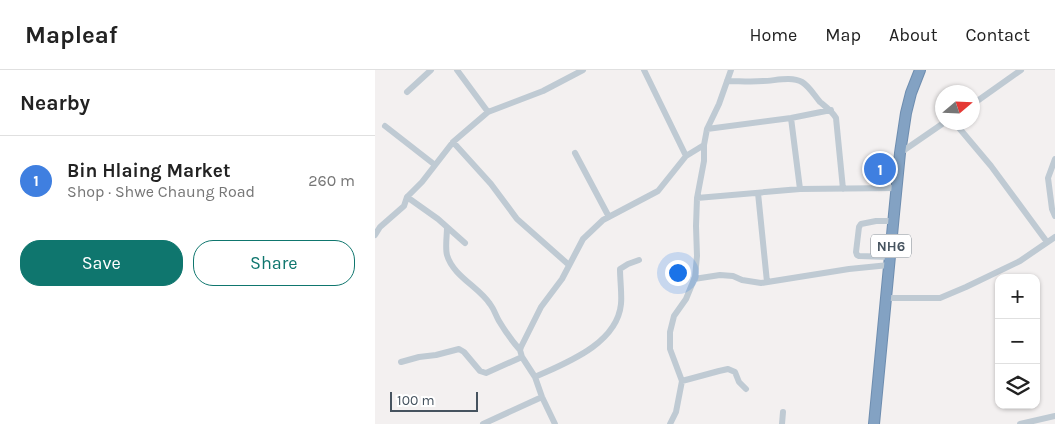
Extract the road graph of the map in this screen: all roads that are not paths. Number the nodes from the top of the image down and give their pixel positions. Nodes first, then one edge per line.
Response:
1 (431, 70) edge
2 (457, 70) edge
3 (583, 70) edge
4 (644, 70) edge
5 (731, 70) edge
6 (920, 70) edge
7 (1021, 70) edge
8 (727, 81) junction
9 (407, 92) dead end
10 (980, 99) edge
11 (831, 110) junction
12 (488, 112) junction
13 (791, 118) junction
14 (385, 126) dead end
15 (707, 128) junction
16 (935, 129) edge
17 (961, 130) edge
18 (453, 142) junction
19 (704, 145) junction
20 (901, 153) junction
21 (575, 154) dead end
22 (687, 156) junction
23 (1055, 159) edge
24 (435, 165) junction
25 (897, 188) junction
26 (800, 189) junction
27 (843, 189) junction
28 (758, 193) junction
29 (407, 197) junction
30 (697, 198) junction
31 (1055, 216) edge
32 (609, 217) junction
33 (893, 221) junction
34 (447, 228) junction
35 (375, 235) edge
36 (1052, 241) edge
37 (465, 243) dead end
38 (639, 260) dead end
39 (889, 261) junction
40 (569, 265) junction
41 (694, 279) junction
42 (767, 282) junction
43 (886, 298) junction
44 (521, 353) junction
45 (401, 362) dead end
46 (535, 377) junction
47 (682, 381) junction
48 (746, 389) dead end
49 (542, 397) junction
50 (783, 412) dead end
51 (1055, 416) edge
52 (483, 424) edge
53 (555, 424) edge
54 (670, 424) edge
55 (782, 424) edge
56 (874, 424) edge
57 (1020, 424) edge

1 - 9 street
2 - 12 street
3 - 12 street
4 - 22 street
5 - 8 street
6 - 20 highway, NH6
7 - 10 street
8 - 11 street
8 - 15 street
11 - 13 street
11 - 27 street
12 - 18 street
13 - 15 street
13 - 26 street
14 - 24 street
15 - 19 street
16 - 20 street
17 - 36 street
18 - 24 street
18 - 40 street
19 - 22 street
19 - 30 street
20 - 25 highway, NH6
21 - 32 street
22 - 32 street
23 - 31 street
24 - 29 street
25 - 27 street
25 - 33 highway, NH6
26 - 27 street
26 - 28 street
28 - 30 street
28 - 42 street
29 - 34 street
29 - 35 street
30 - 41 street
32 - 40 street
33 - 39 highway, NH6
33 - 39 street
34 - 37 street
34 - 44 street
36 - 43 street
38 - 46 street
39 - 42 street
39 - 43 highway, NH6
40 - 44 street
41 - 42 street
41 - 47 street
43 - 56 highway, NH6
44 - 45 street
44 - 46 street
46 - 49 street
47 - 48 street
47 - 54 street
49 - 52 street
49 - 53 street
50 - 55 street
51 - 57 street

